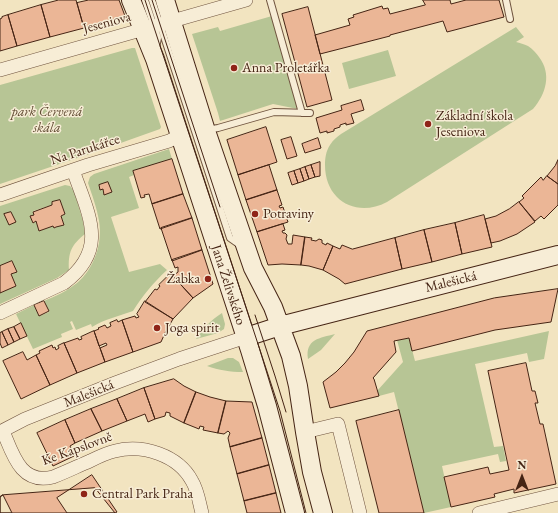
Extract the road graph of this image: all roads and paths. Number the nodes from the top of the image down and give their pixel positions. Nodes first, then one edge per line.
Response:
1 (131, 0) edge
2 (145, 0) edge
3 (152, 0) edge
4 (165, 0) edge
5 (246, 0) edge
6 (270, 0) edge
7 (506, 0) edge
8 (510, 19) dead end
9 (157, 25) junction
10 (0, 70) edge
11 (302, 113) junction
12 (310, 113) dead end
13 (206, 131) junction
14 (179, 136) junction
15 (73, 170) junction
16 (0, 195) edge
17 (247, 250) junction
18 (558, 255) edge
19 (0, 313) edge
20 (280, 326) junction
21 (246, 337) junction
22 (1, 432) edge
23 (305, 432) junction
24 (558, 494) edge
25 (202, 513) edge
26 (295, 513) edge
27 (323, 513) edge
28 (360, 513) edge
29 (479, 513) edge

1 - 9 main road, Jana Želivského
2 - 9 lane, Jana Želivského
3 - 9 lane, Jana Želivského
4 - 9 main road, Jana Želivského
5 - 9 street, Jeseniova
6 - 11 lane
7 - 8 lane
9 - 10 street, Jeseniova
9 - 13 main road, Jana Želivského
9 - 14 main road, Jana Želivského
9 - 17 lane, Jana Želivského
11 - 12 lane
11 - 13 lane
13 - 17 main road, Jana Želivského
14 - 15 street, Na Parukářce
14 - 21 main road, Jana Želivského
15 - 16 street, Na Parukářce
15 - 19 street
17 - 20 main road, Jana Želivského
18 - 20 main road, Malešická
20 - 21 main road, Malešická
20 - 23 main road, Jana Želivského
21 - 22 street, Malešická
21 - 26 main road, Jana Želivského
22 - 25 street, Ke Kapslovně
23 - 27 main road, Jana Želivského
23 - 28 street
24 - 29 street

